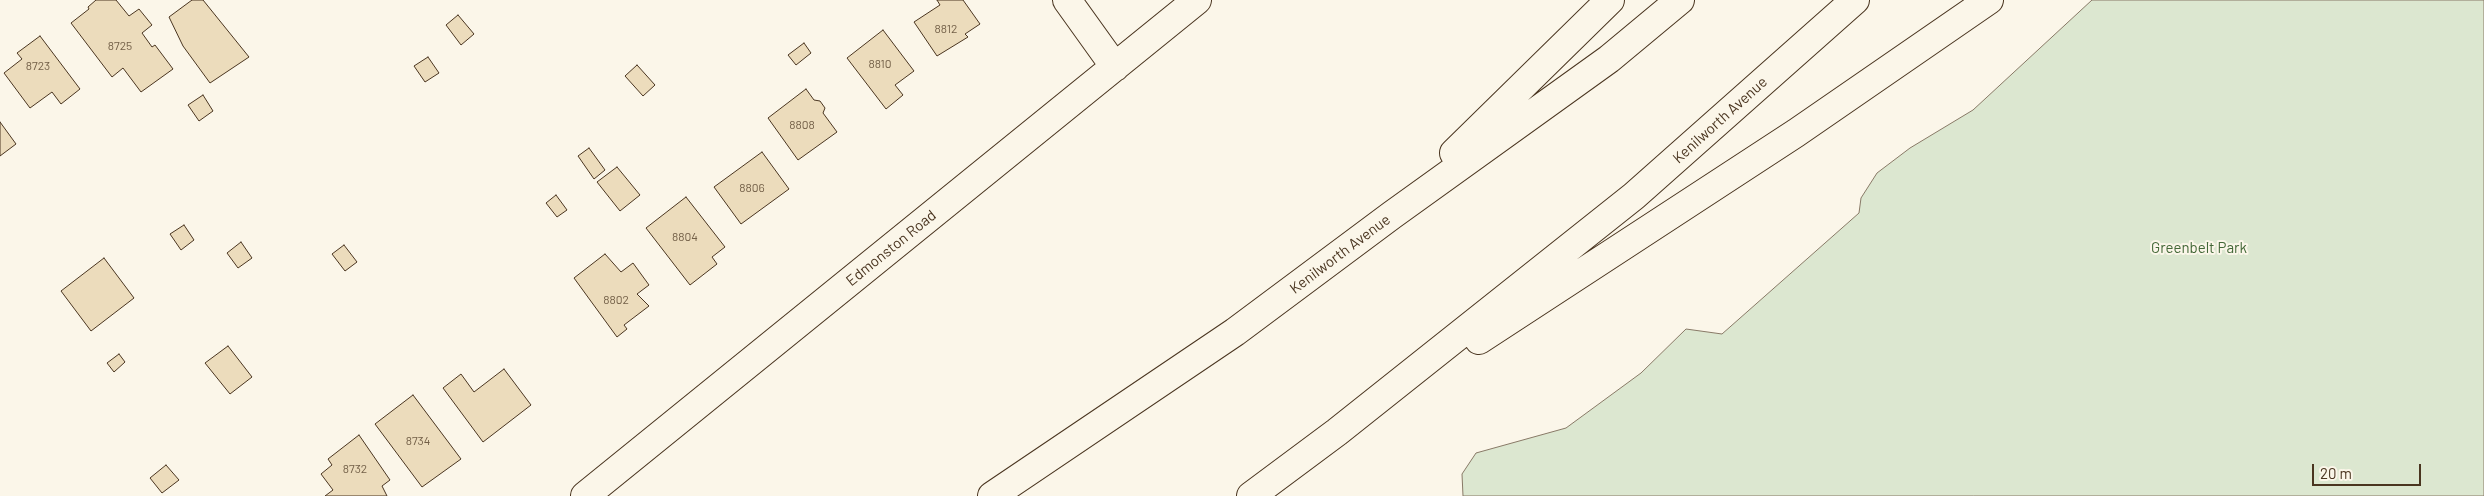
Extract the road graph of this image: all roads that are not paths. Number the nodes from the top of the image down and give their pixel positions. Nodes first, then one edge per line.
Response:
1 (1067, 0) edge
2 (1198, 0) edge
3 (1610, 0) edge
4 (1680, 0) edge
5 (1855, 0) edge
6 (1989, 0) edge
7 (1115, 67) junction
8 (1392, 215) junction
9 (1337, 432) junction
10 (585, 496) edge
11 (992, 496) edge
12 (1251, 496) edge

1 - 7 main road
2 - 7 main road, Edmonston Road
3 - 8 main road
4 - 8 main road, Kenilworth Avenue
5 - 9 main road, Kenilworth Avenue
6 - 9 main road
7 - 10 main road, Edmonston Road
8 - 11 main road, Kenilworth Avenue
9 - 12 main road, Kenilworth Avenue

